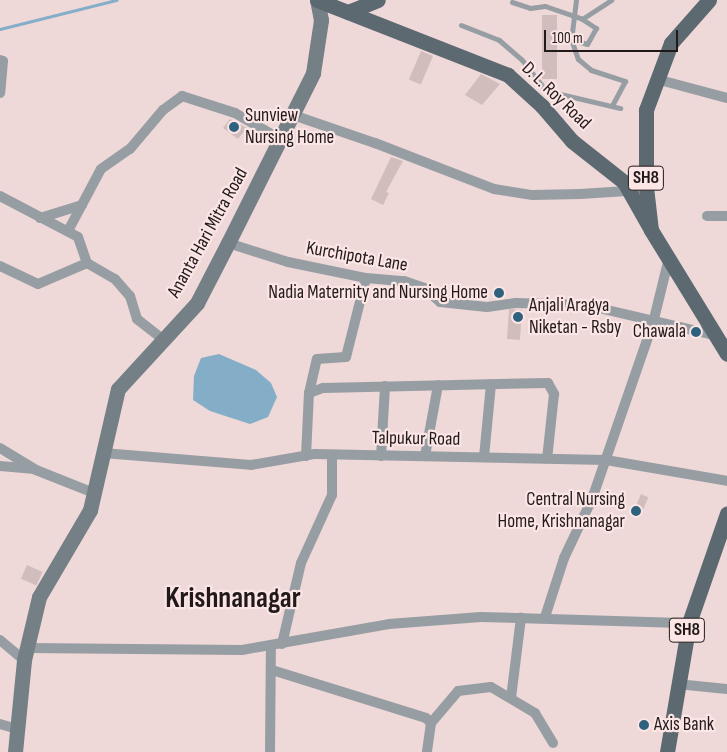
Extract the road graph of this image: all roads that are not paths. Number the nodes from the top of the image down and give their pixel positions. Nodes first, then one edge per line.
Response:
1 (317, 0) edge
2 (378, 0) edge
3 (576, 0) edge
4 (611, 0) edge
5 (709, 0) edge
6 (512, 2) dead end
7 (348, 12) junction
8 (572, 15) junction
9 (582, 19) junction
10 (461, 25) dead end
11 (571, 39) junction
12 (0, 60) edge
13 (535, 78) junction
14 (656, 80) junction
15 (524, 90) junction
16 (0, 94) edge
17 (727, 98) edge
18 (613, 104) junction
19 (620, 108) dead end
20 (293, 115) junction
21 (280, 139) junction
22 (646, 187) junction
23 (628, 191) junction
24 (0, 196) edge
25 (82, 205) junction
26 (707, 216) dead end
27 (727, 216) edge
28 (40, 218) junction
29 (652, 230) junction
30 (68, 231) junction
31 (228, 243) junction
32 (669, 258) junction
33 (87, 263) junction
34 (0, 266) edge
35 (366, 278) junction
36 (653, 323) junction
37 (714, 335) junction
38 (163, 339) junction
39 (726, 350) edge
40 (491, 384) junction
41 (438, 385) junction
42 (385, 386) junction
43 (309, 393) junction
44 (0, 448) edge
45 (103, 454) junction
46 (332, 455) junction
47 (306, 456) junction
48 (381, 456) junction
49 (426, 456) junction
50 (484, 458) junction
51 (547, 459) junction
52 (606, 460) junction
53 (0, 466) edge
54 (36, 470) junction
55 (727, 481) edge
56 (94, 493) junction
57 (727, 513) edge
58 (545, 617) junction
59 (521, 618) junction
60 (688, 623) junction
61 (0, 640) edge
62 (282, 644) junction
63 (270, 646) junction
64 (25, 654) junction
65 (272, 670) junction
66 (677, 684) junction
67 (727, 688) edge
68 (511, 698) junction
69 (431, 723) junction
70 (0, 724) edge
71 (18, 729) junction
72 (553, 743) dead end
73 (15, 752) edge
74 (270, 752) edge
75 (428, 752) edge
76 (667, 752) edge

1 - 7 main road, D. L. Roy Road
1 - 20 main road, Ananta Hari Mitra Road
2 - 7 main road
3 - 8 lane
4 - 9 lane
5 - 14 main road, SH8
6 - 8 lane
7 - 15 main road, D. L. Roy Road
8 - 9 lane
8 - 11 lane
9 - 11 lane
10 - 13 lane
11 - 18 lane
12 - 16 street
13 - 15 lane
13 - 18 lane
14 - 17 street
14 - 22 main road, SH8
15 - 23 main road, D. L. Roy Road
18 - 19 lane
20 - 21 main road, Ananta Hari Mitra Road
20 - 23 street
21 - 25 street
21 - 31 main road, Ananta Hari Mitra Road
22 - 23 street
22 - 29 main road, SH8
23 - 29 main road, D. L. Roy Road
24 - 28 street
25 - 28 street
25 - 30 street
26 - 27 street
28 - 30 street
29 - 32 main road, SH8
30 - 33 street
31 - 35 street, Kurchipota Lane
31 - 38 main road, Ananta Hari Mitra Road
32 - 36 street
32 - 37 main road, SH8
33 - 34 street
33 - 38 street
35 - 36 street, Kurchipota Lane
35 - 43 street
36 - 37 street, Kurchipota Lane
36 - 52 street
37 - 39 main road, SH8
38 - 45 main road, Ananta Hari Mitra Road
40 - 41 street
40 - 50 street
40 - 51 street
41 - 42 street
41 - 49 street
42 - 43 street
42 - 48 street
43 - 47 street
44 - 54 street
45 - 47 street, Talpukur Road
45 - 56 main road, Ananta Hari Mitra Road
46 - 47 street, Talpukur Road
46 - 48 street, Talpukur Road
46 - 62 street
48 - 49 street, Talpukur Road
49 - 50 street, Talpukur Road
50 - 51 street, Talpukur Road
51 - 52 street, Talpukur Road
52 - 55 street, Talpukur Road
52 - 58 street
53 - 54 street
54 - 56 street
56 - 64 main road, Ananta Hari Mitra Road
57 - 60 main road, SH8
58 - 59 street
58 - 60 street
59 - 62 street
59 - 68 street
60 - 66 main road, SH8
61 - 64 street
62 - 63 street
63 - 64 street
63 - 65 street
64 - 71 main road, Ananta Hari Mitra Road
65 - 69 street
65 - 74 street
66 - 67 street
66 - 76 main road, SH8
68 - 69 street
68 - 72 street
69 - 75 street
70 - 71 street
71 - 73 main road, Ananta Hari Mitra Road

